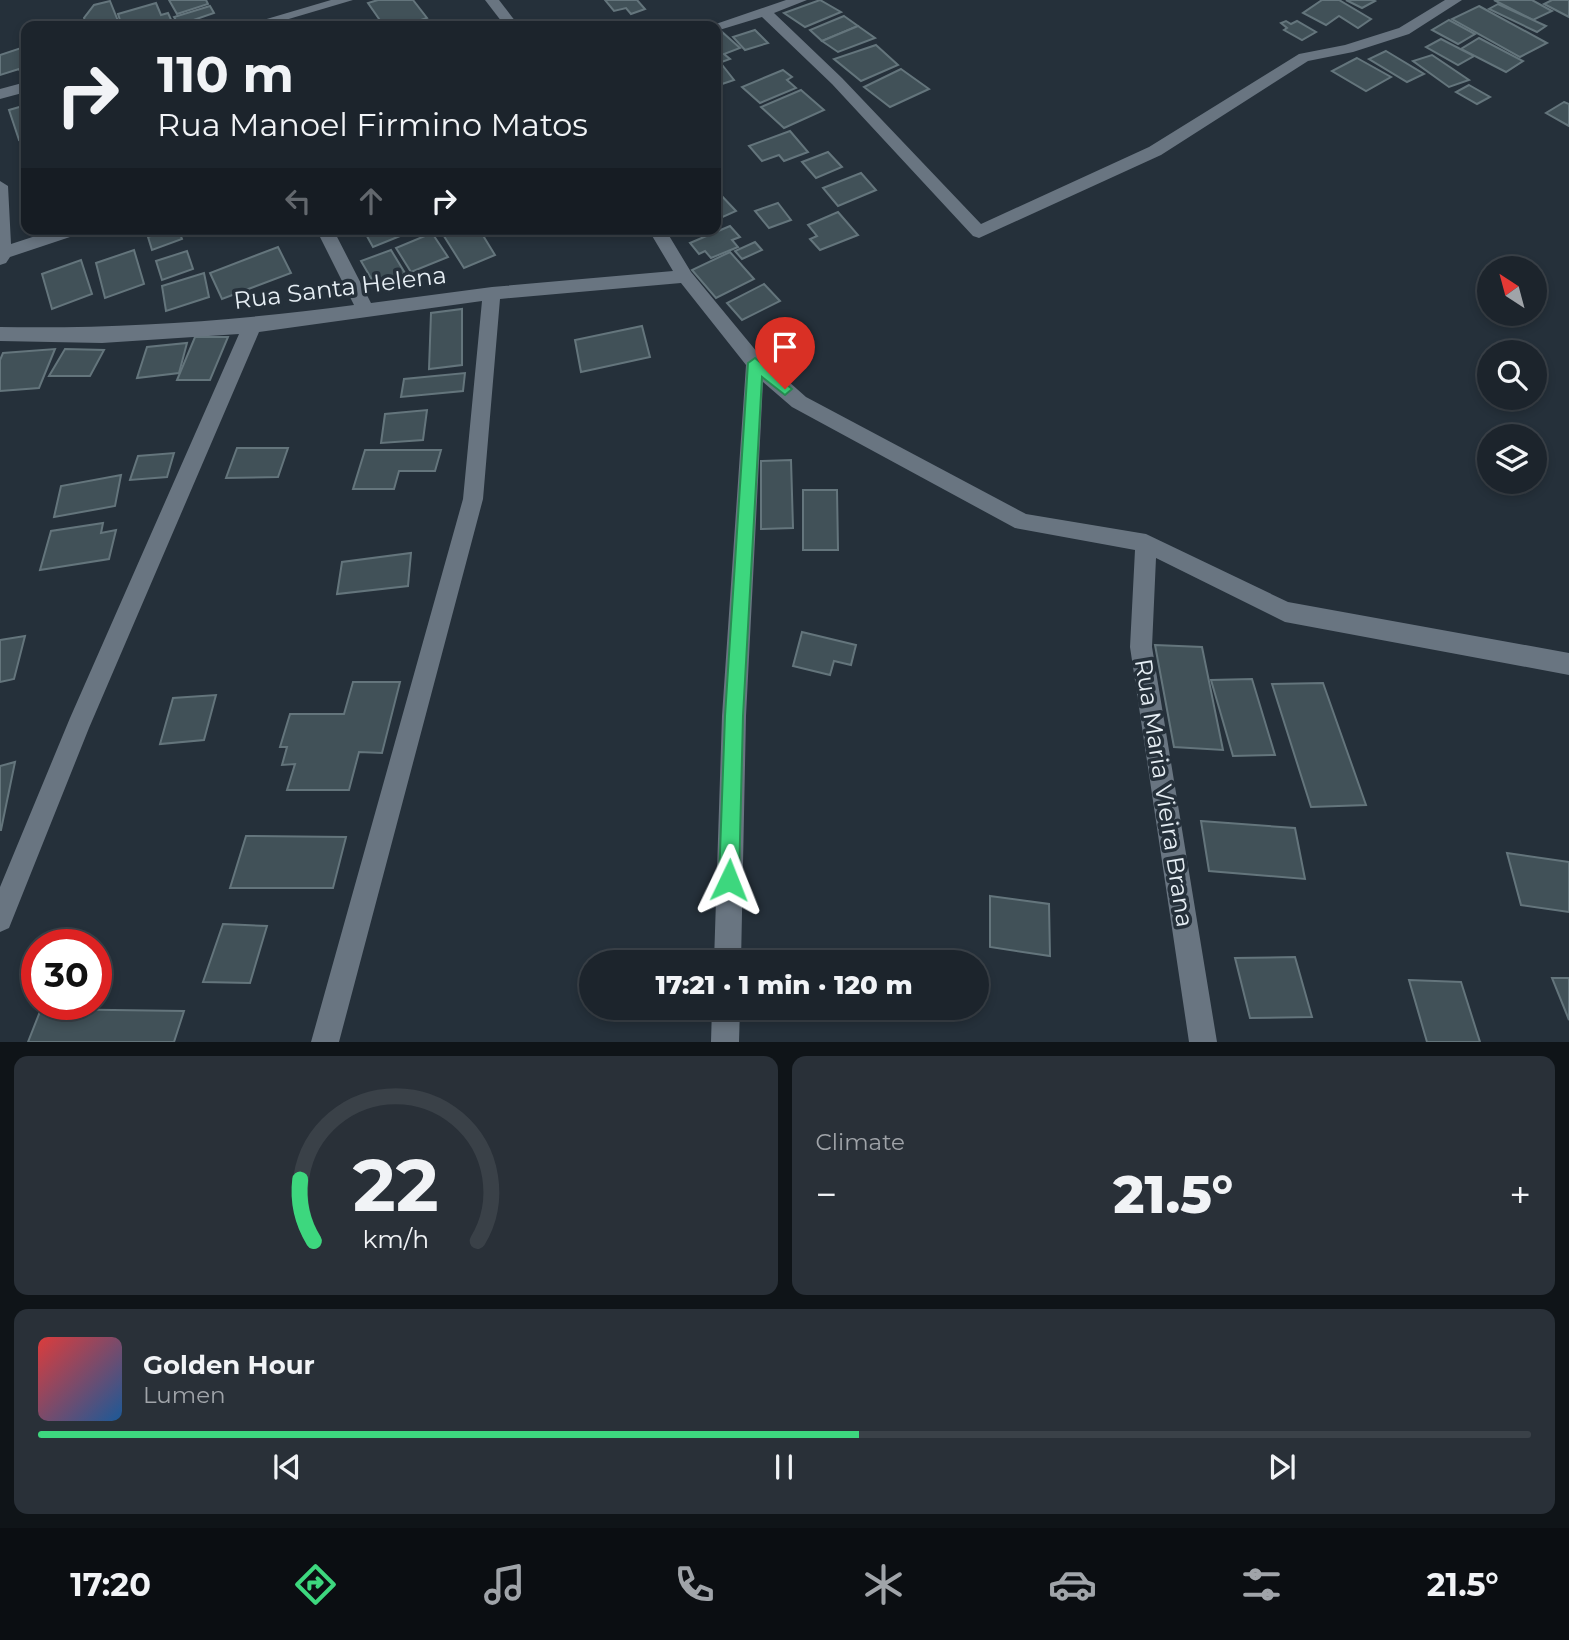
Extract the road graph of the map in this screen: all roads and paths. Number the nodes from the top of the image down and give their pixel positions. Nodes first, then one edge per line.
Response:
1 (346, 0) edge
2 (492, 0) edge
3 (800, 0) edge
4 (1455, 0) edge
5 (765, 12) junction
6 (268, 21) edge
7 (508, 21) edge
8 (721, 25) edge
9 (21, 88) edge
10 (0, 94) edge
11 (0, 186) edge
12 (60, 235) edge
13 (327, 235) edge
14 (660, 235) edge
15 (2, 256) edge
16 (685, 276) junction
17 (492, 293) junction
18 (365, 309) junction
19 (251, 326) junction
20 (0, 334) edge
21 (755, 363) junction
22 (1146, 543) junction
23 (1569, 664) edge
24 (0, 919) edge
25 (727, 950) edge
26 (726, 1020) edge
27 (325, 1041) edge
28 (725, 1041) edge
29 (1203, 1041) edge

1 - 6 street
2 - 7 street
3 - 5 street
4 - 5 street
5 - 8 street
9 - 10 street
11 - 15 street
12 - 15 street
13 - 18 street
14 - 16 street
16 - 17 street, Rua Santa Helena
16 - 21 street
17 - 18 street, Rua Santa Helena
17 - 27 street
18 - 19 street, Rua Santa Helena
19 - 20 street, Rua Santa Helena
19 - 24 street
21 - 22 street
21 - 25 street
22 - 23 street
22 - 29 street, Rua Maria Vieira Brana
26 - 28 street

